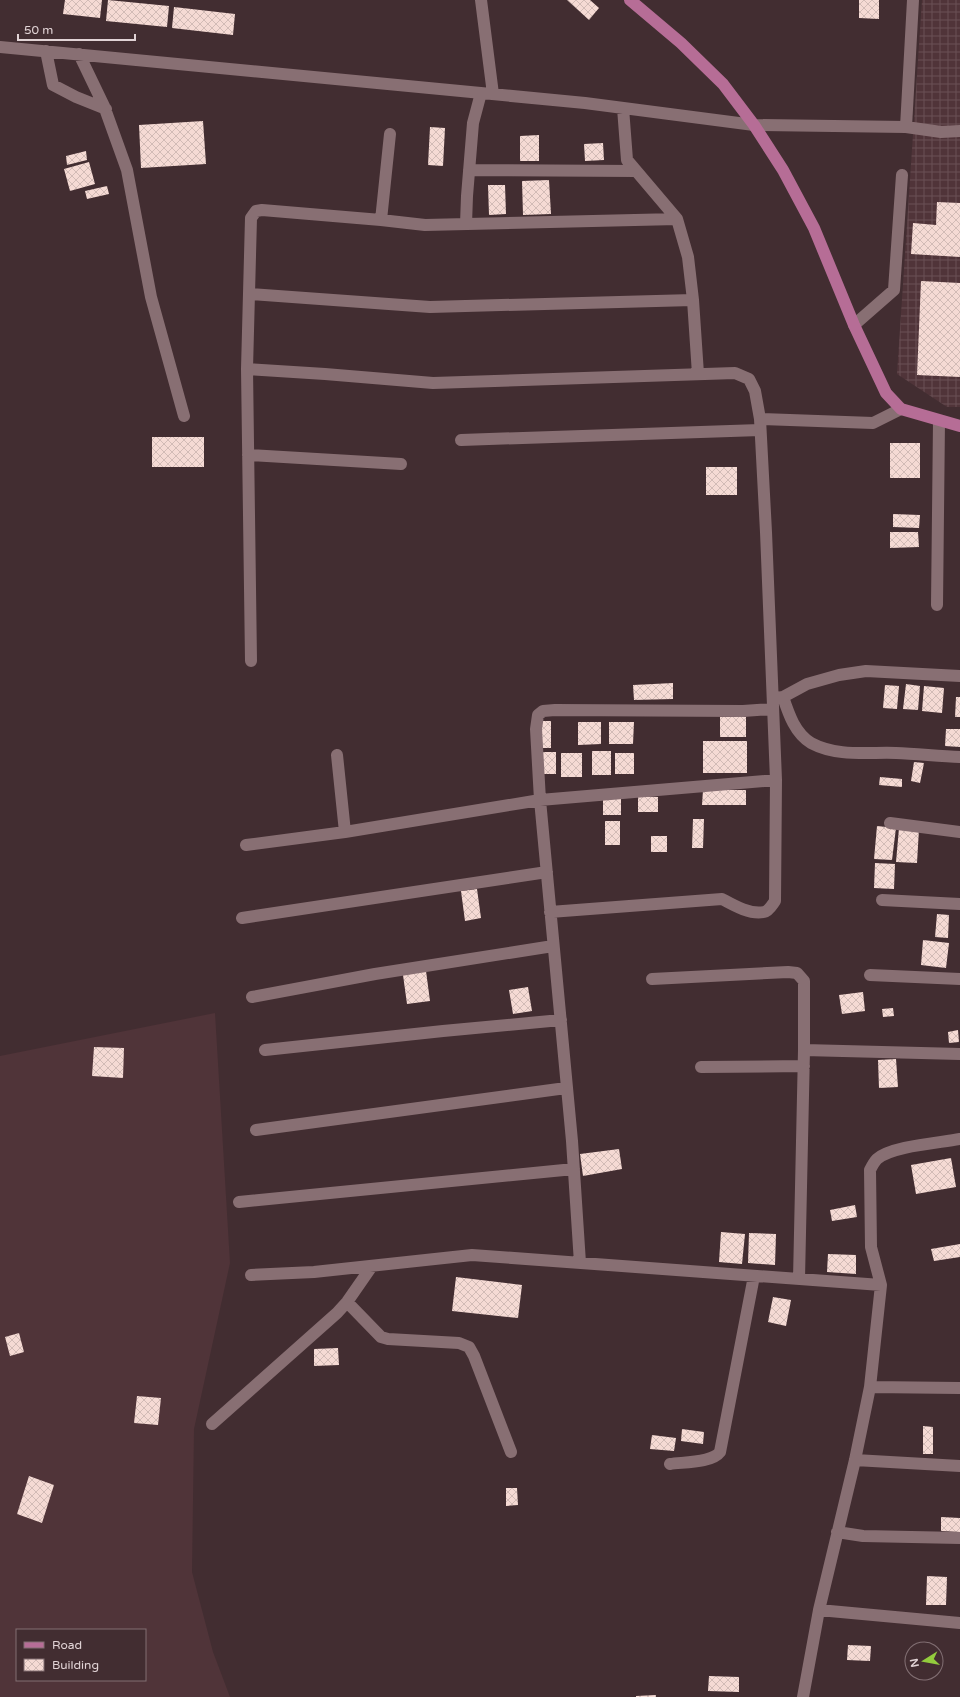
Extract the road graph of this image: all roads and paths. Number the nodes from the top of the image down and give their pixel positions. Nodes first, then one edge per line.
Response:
1 (481, 0) edge
2 (630, 0) edge
3 (913, 0) edge
4 (0, 47) edge
5 (46, 51) junction
6 (79, 54) junction
7 (481, 93) junction
8 (494, 94) junction
9 (623, 108) junction
10 (106, 109) junction
11 (754, 125) junction
12 (906, 127) junction
13 (960, 131) edge
14 (390, 134) dead end
15 (469, 170) junction
16 (636, 171) junction
17 (902, 175) dead end
18 (677, 219) junction
19 (381, 220) junction
20 (466, 224) junction
21 (249, 294) junction
22 (693, 300) junction
23 (854, 325) junction
24 (247, 369) junction
25 (698, 374) junction
26 (902, 409) junction
27 (184, 416) dead end
28 (939, 422) junction
29 (760, 424) junction
30 (960, 426) edge
31 (461, 440) dead end
32 (248, 455) junction
33 (401, 464) dead end
34 (937, 605) dead end
35 (250, 661) dead end
36 (960, 676) edge
37 (776, 702) junction
38 (337, 755) dead end
39 (960, 757) edge
40 (776, 780) junction
41 (540, 800) junction
42 (890, 823) dead end
43 (345, 832) junction
44 (960, 832) edge
45 (246, 845) dead end
46 (547, 872) junction
47 (882, 900) dead end
48 (960, 904) edge
49 (550, 912) junction
50 (242, 918) dead end
51 (553, 946) junction
52 (870, 975) dead end
53 (652, 978) dead end
54 (960, 978) edge
55 (252, 997) dead end
56 (561, 1020) junction
57 (265, 1050) dead end
58 (804, 1050) junction
59 (960, 1054) edge
60 (701, 1066) dead end
61 (804, 1066) junction
62 (566, 1088) junction
63 (256, 1130) dead end
64 (960, 1139) edge
65 (574, 1169) junction
66 (239, 1202) dead end
67 (580, 1263) junction
68 (372, 1266) junction
69 (251, 1275) dead end
70 (754, 1276) junction
71 (800, 1279) junction
72 (881, 1285) junction
73 (347, 1302) junction
74 (870, 1387) junction
75 (960, 1388) edge
76 (212, 1424) dead end
77 (511, 1452) dead end
78 (855, 1460) junction
79 (670, 1464) dead end
80 (960, 1466) edge
81 (837, 1532) junction
82 (960, 1538) edge
83 (819, 1610) junction
84 (960, 1623) edge
85 (802, 1697) edge

1 - 8 street
2 - 11 main road
3 - 12 street
4 - 5 street
5 - 6 street
5 - 10 street
6 - 7 street
6 - 10 street
7 - 8 street
7 - 15 street
8 - 9 street
9 - 11 street
9 - 16 street
10 - 27 street
11 - 12 street
11 - 23 main road
12 - 13 street
14 - 19 street
15 - 16 street
15 - 20 street
16 - 18 street
17 - 23 street
18 - 20 street
18 - 22 street
19 - 20 street
19 - 21 street
21 - 22 street
21 - 24 street
22 - 25 street
23 - 26 main road
24 - 25 street
24 - 32 street
25 - 29 street
26 - 28 main road
26 - 29 street
28 - 30 main road
28 - 34 street
29 - 31 street
29 - 37 street
32 - 33 street
32 - 35 street
36 - 37 street
37 - 39 street
37 - 40 street
37 - 41 street
38 - 43 street
40 - 41 street
40 - 49 street
41 - 43 street
41 - 46 street
42 - 44 street
43 - 45 street
46 - 49 street
46 - 50 street
47 - 48 street
49 - 51 street
51 - 55 street
51 - 56 street
52 - 54 street
53 - 58 street
56 - 57 street
56 - 62 street
58 - 59 street
58 - 61 street
60 - 61 street
61 - 71 street
62 - 63 street
62 - 65 street
64 - 72 street
65 - 66 street
65 - 67 street
67 - 68 street
67 - 70 street
68 - 69 street
68 - 73 street
70 - 71 street
70 - 79 street
71 - 72 street
72 - 74 street
73 - 76 street
73 - 77 street
74 - 75 street
74 - 78 street
78 - 80 street
78 - 81 street
81 - 82 street
81 - 83 street
83 - 84 street
83 - 85 street

